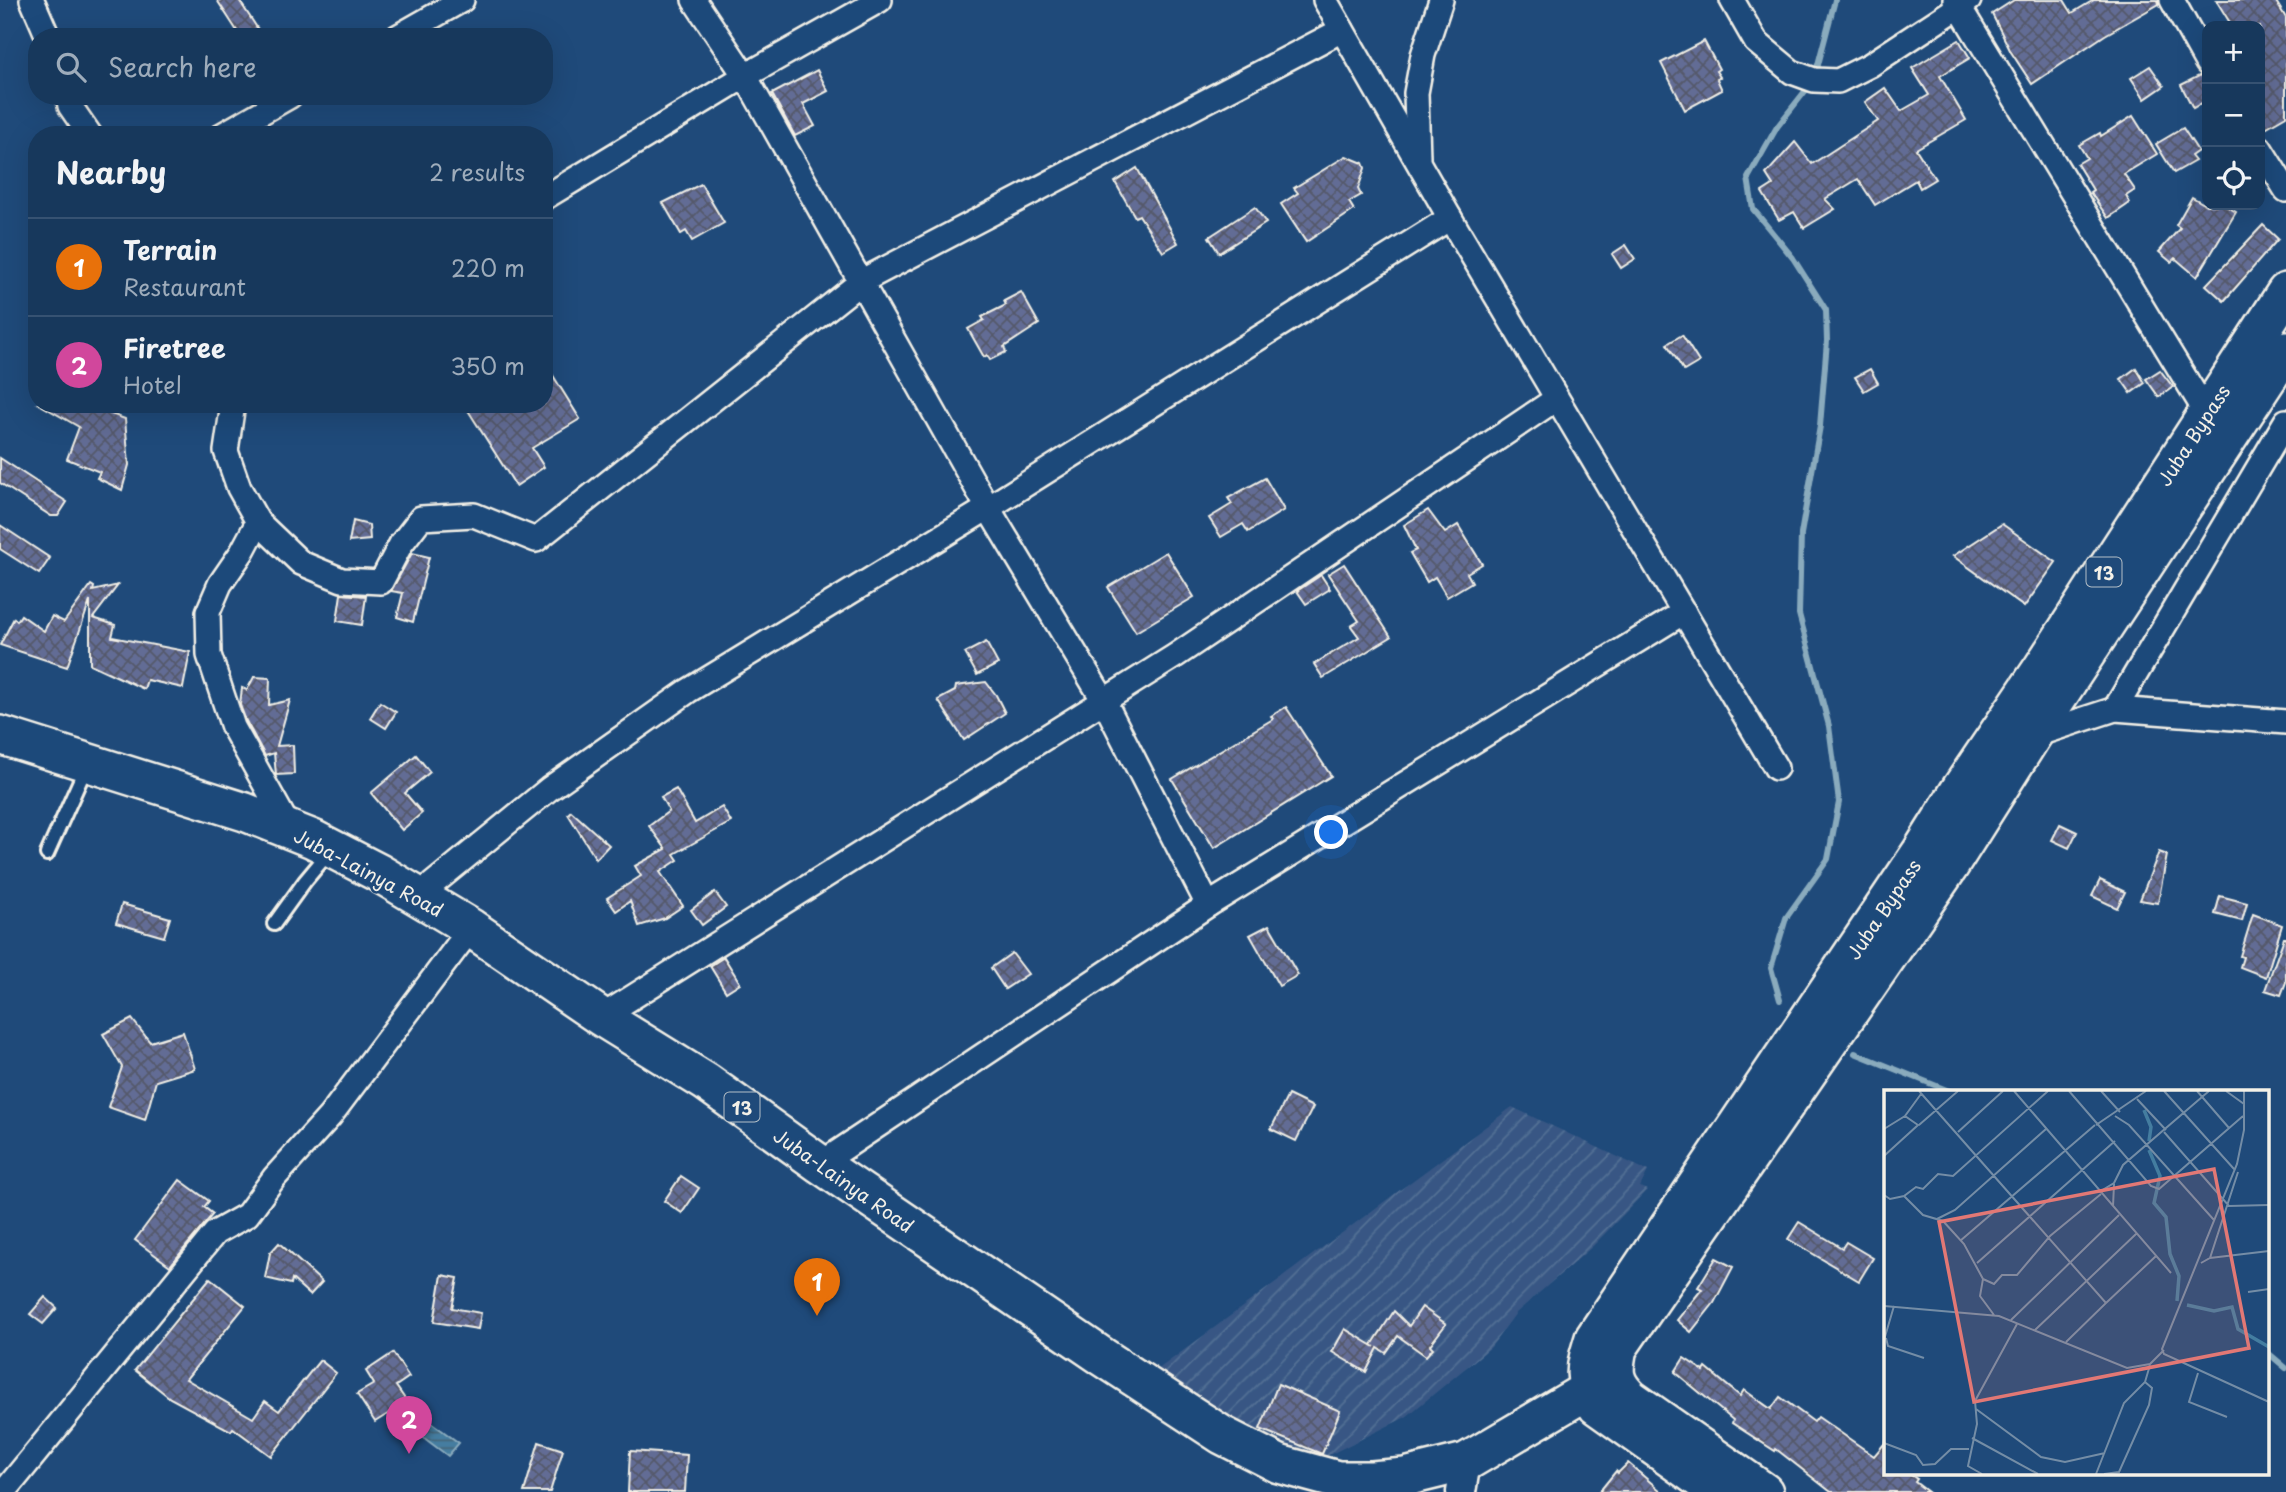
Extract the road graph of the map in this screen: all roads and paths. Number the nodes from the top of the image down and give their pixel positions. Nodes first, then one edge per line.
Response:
1 (32, 0) edge
2 (462, 0) edge
3 (694, 0) edge
4 (880, 0) edge
5 (1441, 0) edge
6 (1732, 0) edge
7 (2172, 0) edge
8 (1332, 2) edge
9 (1961, 2) edge
10 (44, 28) edge
11 (413, 28) edge
12 (1342, 30) junction
13 (2202, 54) edge
14 (745, 76) junction
15 (70, 105) edge
16 (274, 105) edge
17 (84, 126) edge
18 (238, 126) edge
19 (2265, 156) edge
20 (1418, 162) junction
21 (2286, 190) edge
22 (553, 193) edge
23 (1450, 218) junction
24 (862, 281) junction
25 (2286, 292) edge
26 (2286, 350) edge
27 (1556, 399) junction
28 (232, 413) edge
29 (2207, 414) junction
30 (2286, 421) edge
31 (988, 508) junction
32 (258, 523) junction
33 (1684, 612) junction
34 (1104, 701) junction
35 (2115, 709) junction
36 (2286, 722) edge
37 (0, 735) edge
38 (2032, 736) junction
39 (89, 762) junction
40 (1776, 768) dead end
41 (290, 829) junction
42 (333, 848) junction
43 (47, 855) dead end
44 (418, 896) junction
45 (1208, 905) junction
46 (274, 924) dead end
47 (471, 928) junction
48 (601, 1017) junction
49 (820, 1164) junction
50 (1606, 1343) junction
51 (1588, 1390) junction
52 (1521, 1430) junction
53 (1665, 1454) junction
54 (1463, 1477) edge
55 (4, 1492) edge
56 (1718, 1492) edge
57 (1764, 1492) edge

1 - 10 street
2 - 11 street
3 - 14 street
4 - 14 street
5 - 20 street
6 - 9 street
7 - 13 street
8 - 12 street
9 - 29 street
12 - 20 street
12 - 24 street
14 - 22 street
14 - 24 street
15 - 17 street
16 - 18 street
19 - 21 street
20 - 23 street
23 - 27 street
23 - 31 street
24 - 31 street
24 - 32 street
25 - 29 main road, Juba Bypass / 13
26 - 38 main road, Juba Bypass
27 - 33 street
27 - 34 street
28 - 32 street
29 - 50 main road, Juba Bypass / 13
30 - 35 street
31 - 34 street
31 - 44 street
32 - 41 street
33 - 40 street
33 - 45 street
34 - 45 street
34 - 48 street
35 - 36 street
35 - 38 street
37 - 39 main road, Juba-Lainya Road / 13
38 - 50 main road, Juba Bypass
39 - 41 main road, Juba-Lainya Road / 13
39 - 43 lane
41 - 42 main road, Juba-Lainya Road / 13
42 - 44 main road, Juba-Lainya Road / 13
42 - 46 lane
44 - 47 main road, Juba-Lainya Road / 13
45 - 49 street
47 - 48 main road, Juba-Lainya Road / 13
47 - 55 street
48 - 49 main road, Juba-Lainya Road / 13
49 - 54 main road, Juba-Lainya Road / 13
50 - 51 main road, Juba-Lainya Road
50 - 54 main road, Juba-Lainya Road
50 - 57 main road
51 - 52 main road, Juba-Lainya Road
51 - 53 main road
52 - 53 main road
52 - 54 main road, Juba-Lainya Road
53 - 56 main road

